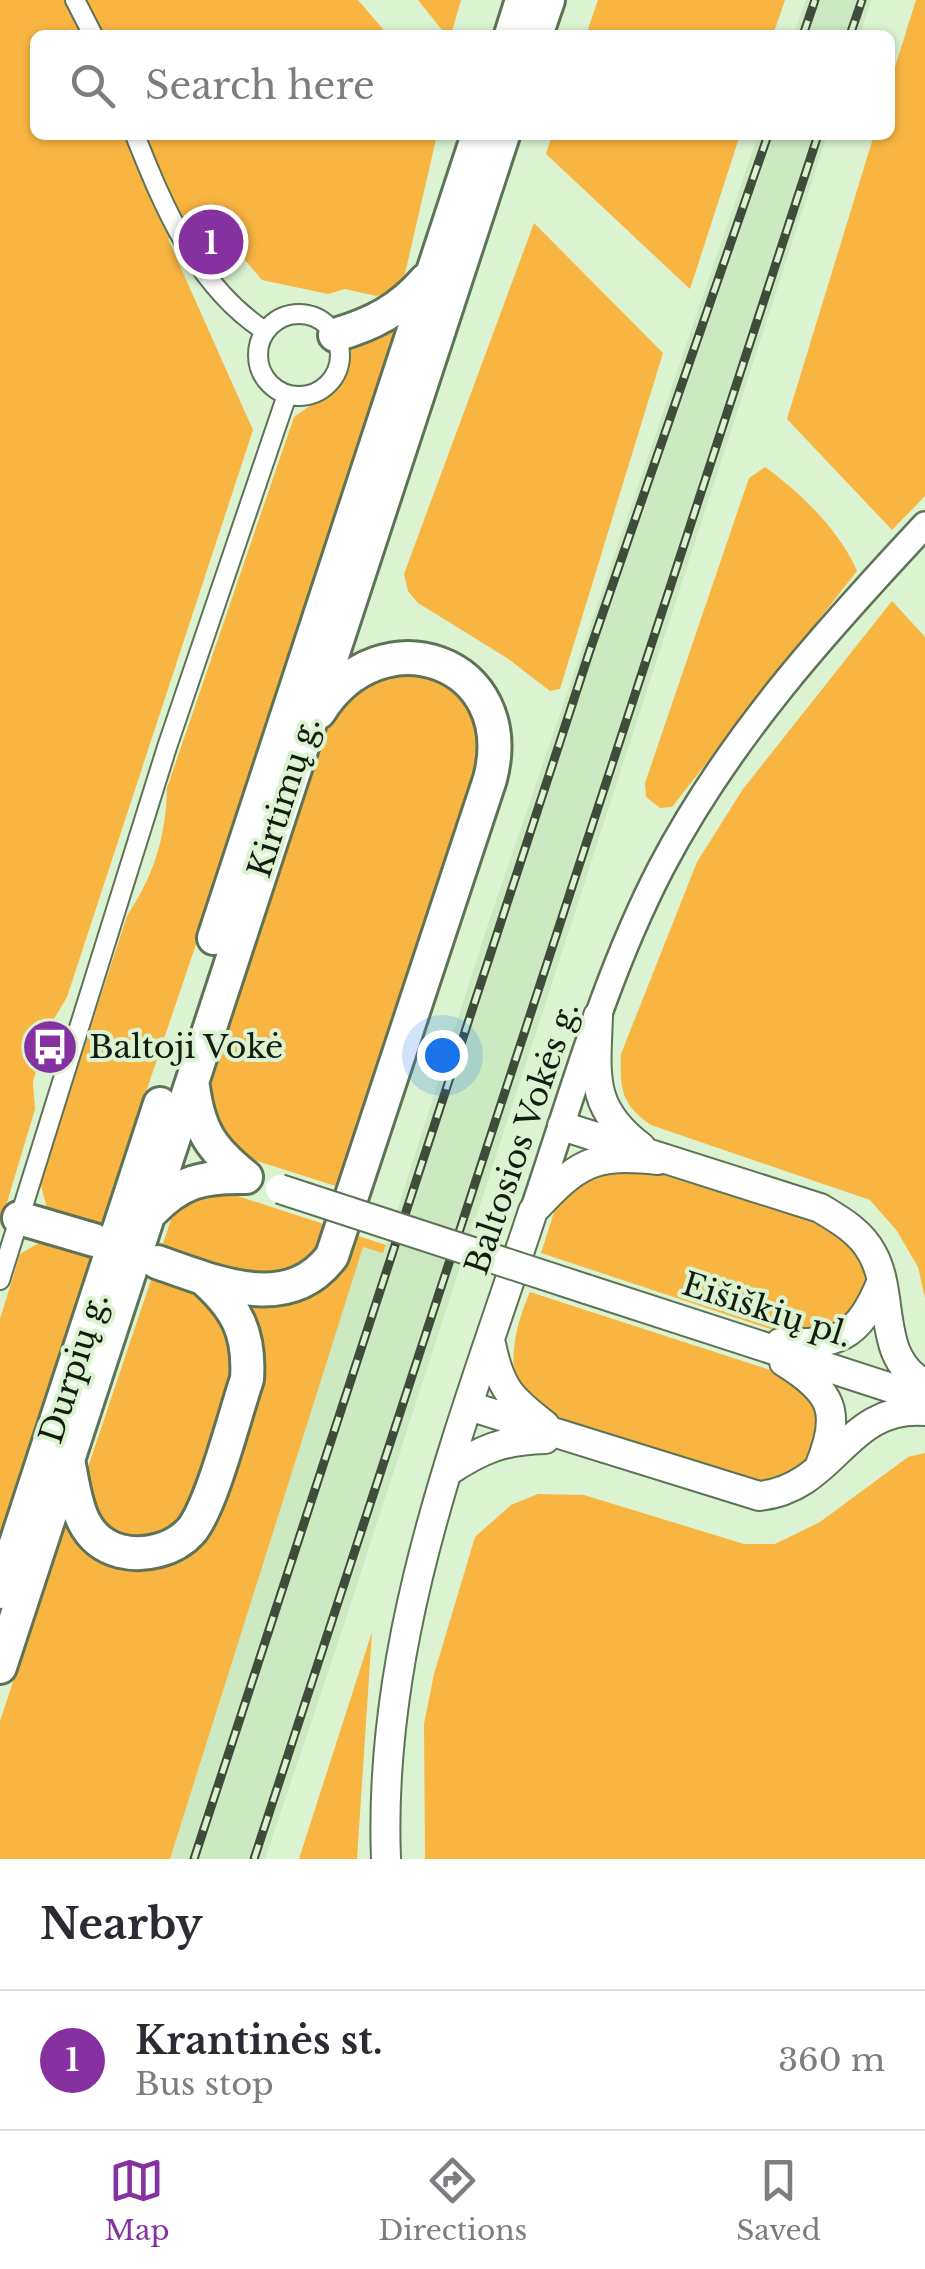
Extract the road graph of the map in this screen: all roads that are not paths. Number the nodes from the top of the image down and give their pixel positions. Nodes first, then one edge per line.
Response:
1 (75, 0) edge
2 (522, 0) edge
3 (548, 0) edge
4 (90, 30) edge
5 (513, 30) edge
6 (538, 30) edge
7 (138, 140) edge
8 (476, 140) edge
9 (501, 140) edge
10 (432, 272) junction
11 (265, 331) junction
12 (335, 335) junction
13 (287, 395) junction
14 (925, 525) edge
15 (304, 738) junction
16 (598, 1016) junction
17 (192, 1078) junction
18 (562, 1126) junction
19 (147, 1144) joint
20 (658, 1160) junction
21 (246, 1177) junction
22 (533, 1210) junction
23 (148, 1215) junction
24 (18, 1218) junction
25 (94, 1240) dead end
26 (157, 1262) dead end
27 (203, 1278) junction
28 (0, 1280) edge
29 (882, 1282) junction
30 (490, 1342) junction
31 (753, 1342) junction
32 (925, 1384) edge
33 (925, 1399) edge
34 (469, 1406) junction
35 (925, 1411) edge
36 (562, 1438) junction
37 (68, 1460) junction
38 (818, 1470) junction
39 (447, 1472) junction
40 (0, 1592) edge
41 (0, 1667) edge
42 (386, 1859) edge

1 - 4 street
2 - 5 highway
3 - 6 highway
7 - 11 street
8 - 10 highway, Kirtimų g.
9 - 15 highway, Kirtimų g.
10 - 12 highway
10 - 19 highway, Kirtimų g.
11 - 12 street
11 - 13 street
12 - 13 street
13 - 24 street
14 - 16 main road, Baltosios Vokės g.
15 - 17 highway, Kirtimų g.
15 - 27 highway
16 - 18 main road, Baltosios Vokės g.
16 - 20 main road
17 - 21 highway
17 - 23 highway, Kirtimų g.
18 - 20 main road
18 - 22 main road, Baltosios Vokės g.
19 - 40 highway, Durpių g.
20 - 22 main road
20 - 29 main road
21 - 23 highway
21 - 31 main road, Eišiškių pl., bridge
22 - 30 main road, Baltosios Vokės g.
23 - 37 highway, Kirtimų g.
24 - 25 highway
24 - 28 street
26 - 27 highway
27 - 37 highway
29 - 31 main road
29 - 32 main road
30 - 34 main road, Baltosios Vokės g.
30 - 36 main road
31 - 33 main road, Eišiškių pl.
31 - 38 main road
34 - 36 main road
34 - 39 main road, Baltosios Vokės g.
35 - 38 main road
36 - 38 main road
36 - 39 main road
37 - 41 highway, Durpių g.
39 - 42 main road, Baltosios Vokės g.

